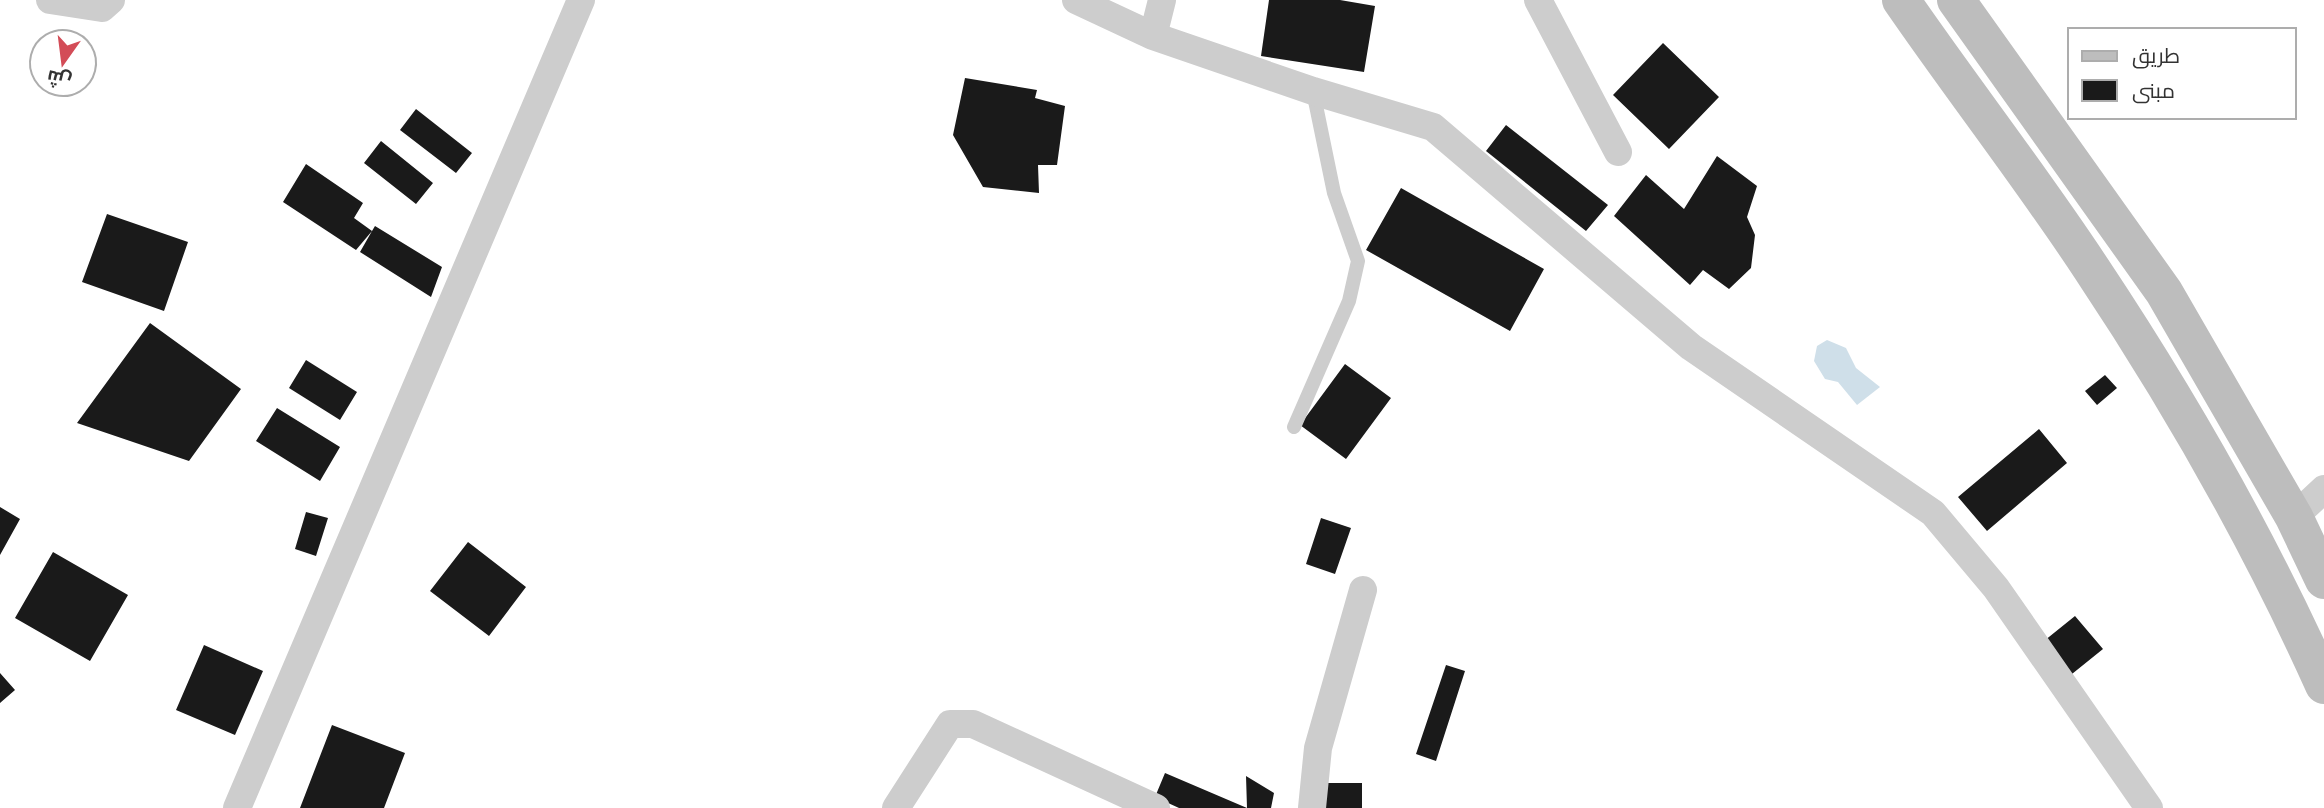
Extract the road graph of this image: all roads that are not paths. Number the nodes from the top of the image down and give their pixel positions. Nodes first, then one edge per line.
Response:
1 (50, 0) edge
2 (111, 0) edge
3 (581, 0) edge
4 (1076, 0) edge
5 (1162, 0) edge
6 (1538, 0) edge
7 (1901, 0) edge
8 (1956, 0) edge
9 (1153, 36) junction
10 (1313, 91) junction
11 (1618, 152) dead end
12 (1294, 428) dead end
13 (2324, 489) edge
14 (2294, 517) junction
15 (2324, 580) edge
16 (1363, 590) dead end
17 (2324, 685) edge
18 (237, 808) edge
19 (896, 808) edge
20 (1156, 808) edge
21 (1312, 808) edge
22 (2150, 808) edge

1 - 2 street
3 - 18 street
4 - 9 street
5 - 9 street
6 - 11 street
7 - 17 main road
8 - 14 main road
9 - 10 street
10 - 12 lane
10 - 22 street
13 - 14 street
14 - 15 main road
16 - 21 street
19 - 20 street

